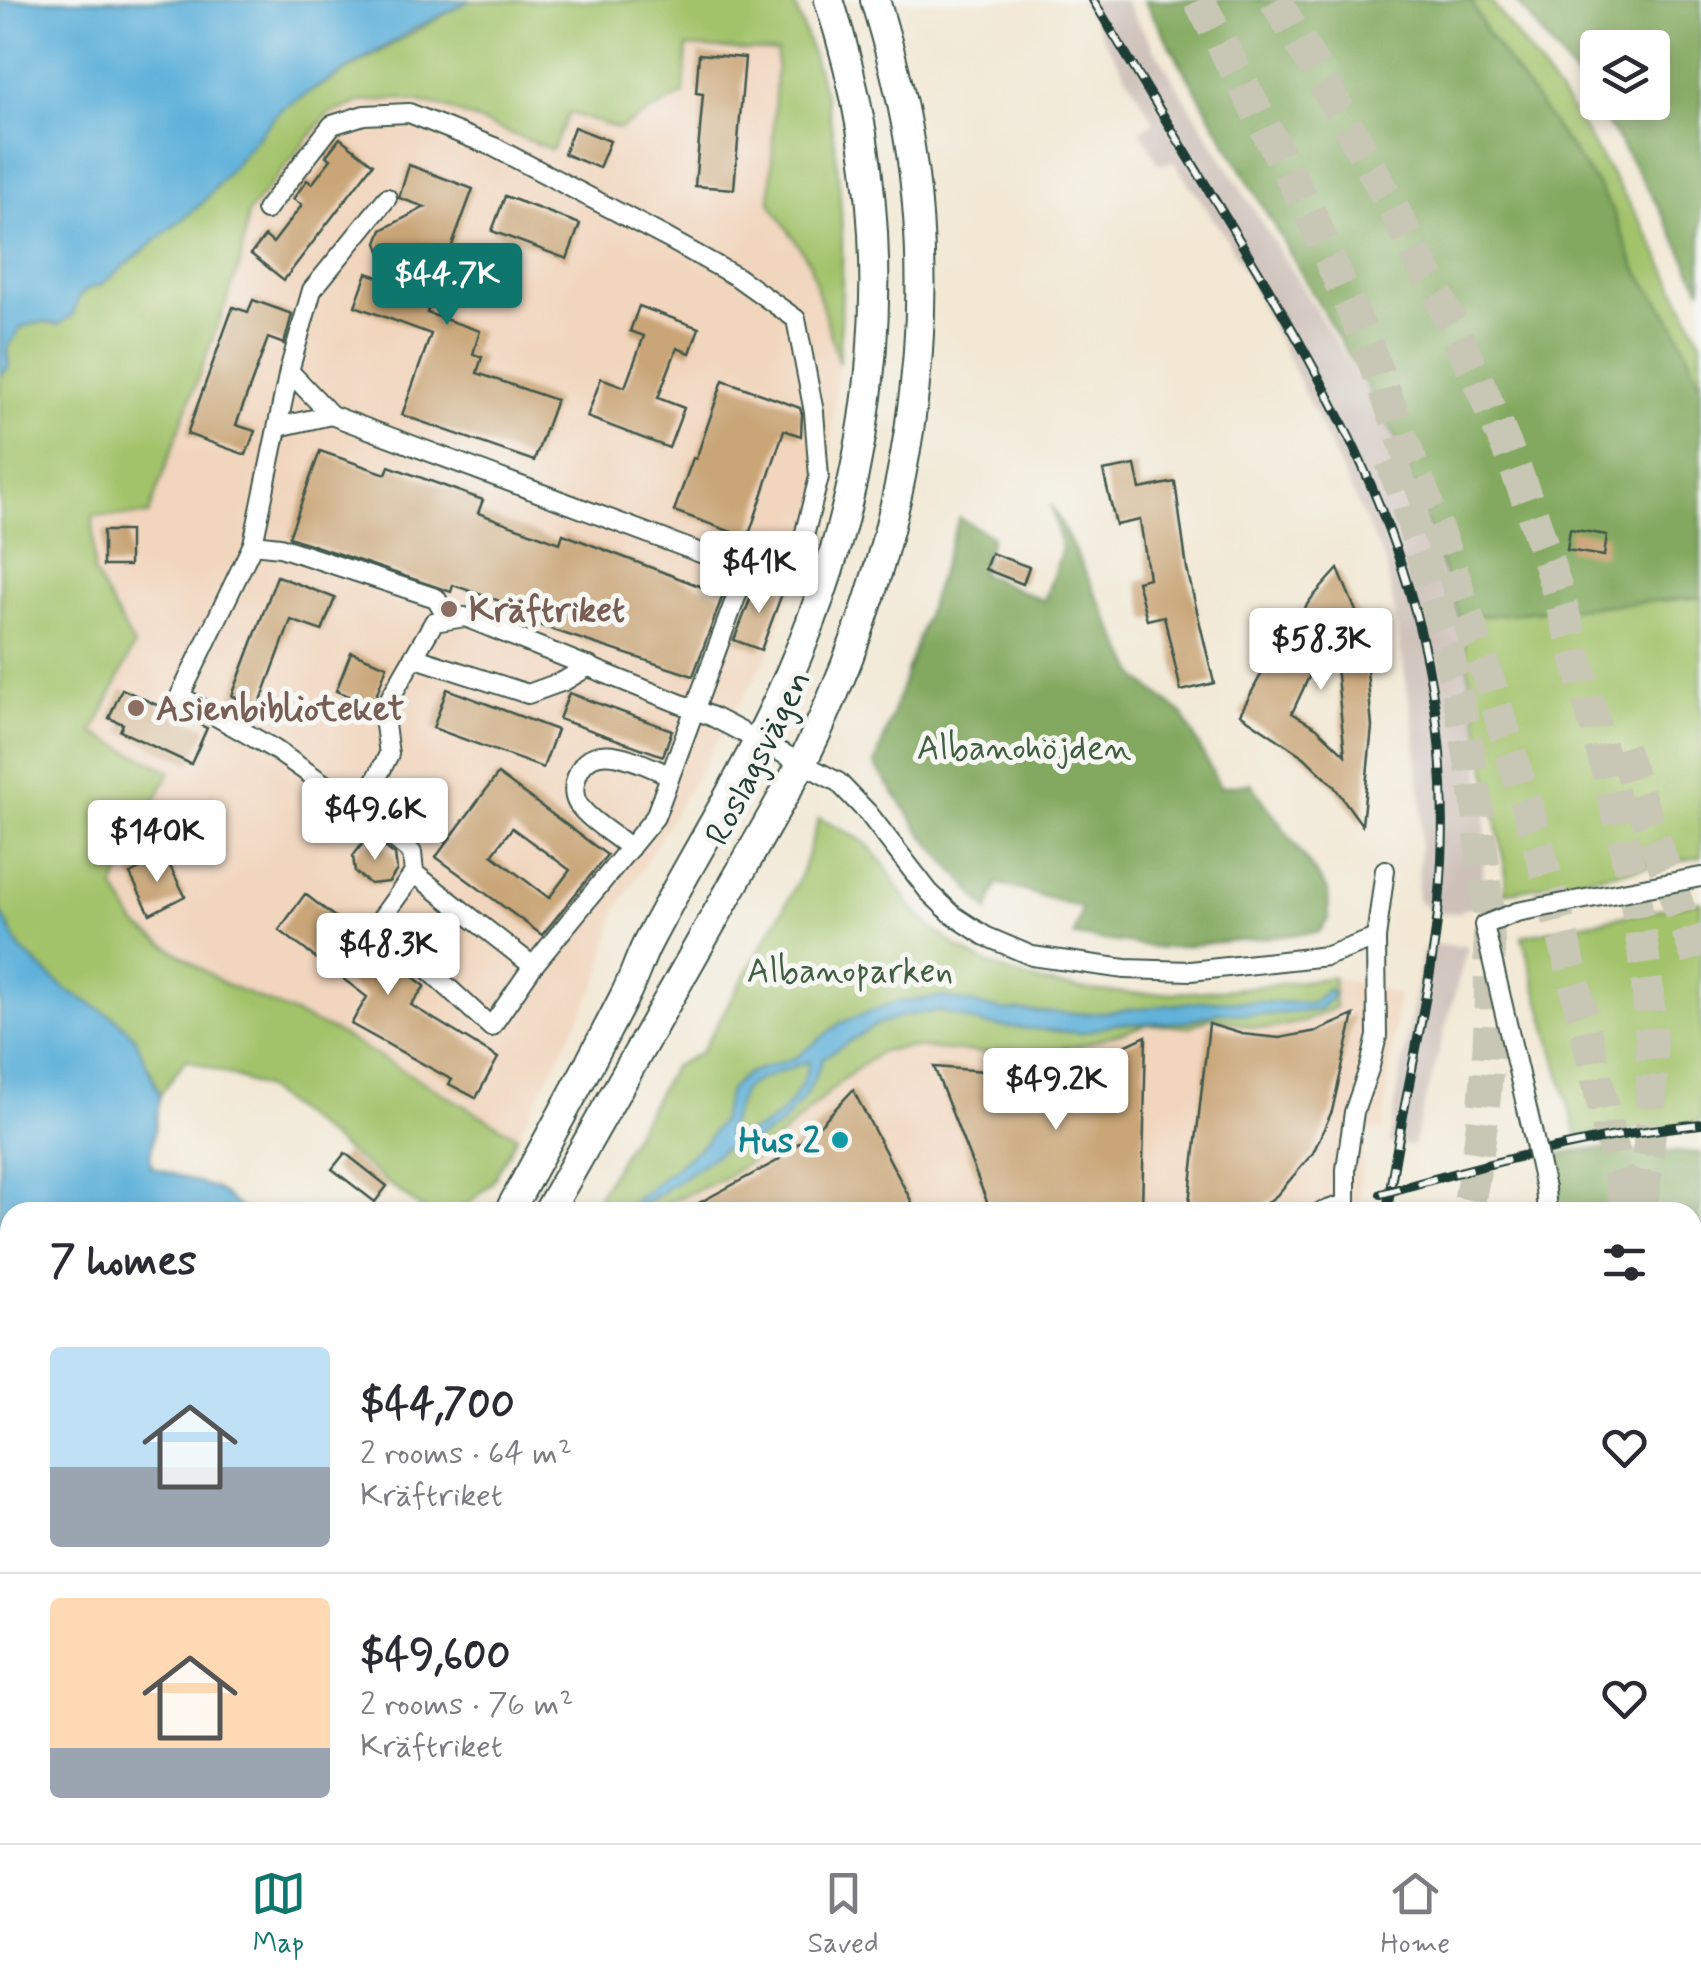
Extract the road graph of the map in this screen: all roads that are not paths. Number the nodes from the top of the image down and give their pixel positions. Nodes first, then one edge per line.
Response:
1 (829, 0) edge
2 (875, 0) edge
3 (387, 198) dead end
4 (266, 210) dead end
5 (289, 371) junction
6 (331, 416) junction
7 (278, 427) junction
8 (251, 528) junction
9 (746, 570) junction
10 (447, 617) junction
11 (413, 657) junction
12 (590, 666) junction
13 (694, 709) junction
14 (759, 740) junction
15 (802, 763) junction
16 (670, 775) junction
17 (361, 810) junction
18 (630, 848) junction
19 (1386, 870) dead end
20 (414, 873) junction
21 (1701, 876) edge
22 (1376, 938) junction
23 (532, 966) junction
24 (514, 1202) edge
25 (554, 1202) edge
26 (1346, 1202) edge
27 (1546, 1202) edge

1 - 14 main road, Roslagsvägen
2 - 15 main road, Roslagsvägen
3 - 5 street
4 - 9 street
5 - 6 street
5 - 7 street
6 - 7 street
6 - 9 street
7 - 8 street
8 - 10 street
8 - 17 street
9 - 13 street
10 - 11 street
10 - 12 street
11 - 12 street
11 - 17 street
12 - 13 street
13 - 14 street
13 - 16 street
14 - 15 street
14 - 24 main road, Roslagsvägen
15 - 22 street
15 - 25 main road, Roslagsvägen
16 - 18 street
16 - 18 street
17 - 20 street
18 - 23 street
19 - 22 street
20 - 23 street
20 - 23 street
21 - 27 street, bridge
22 - 26 street

